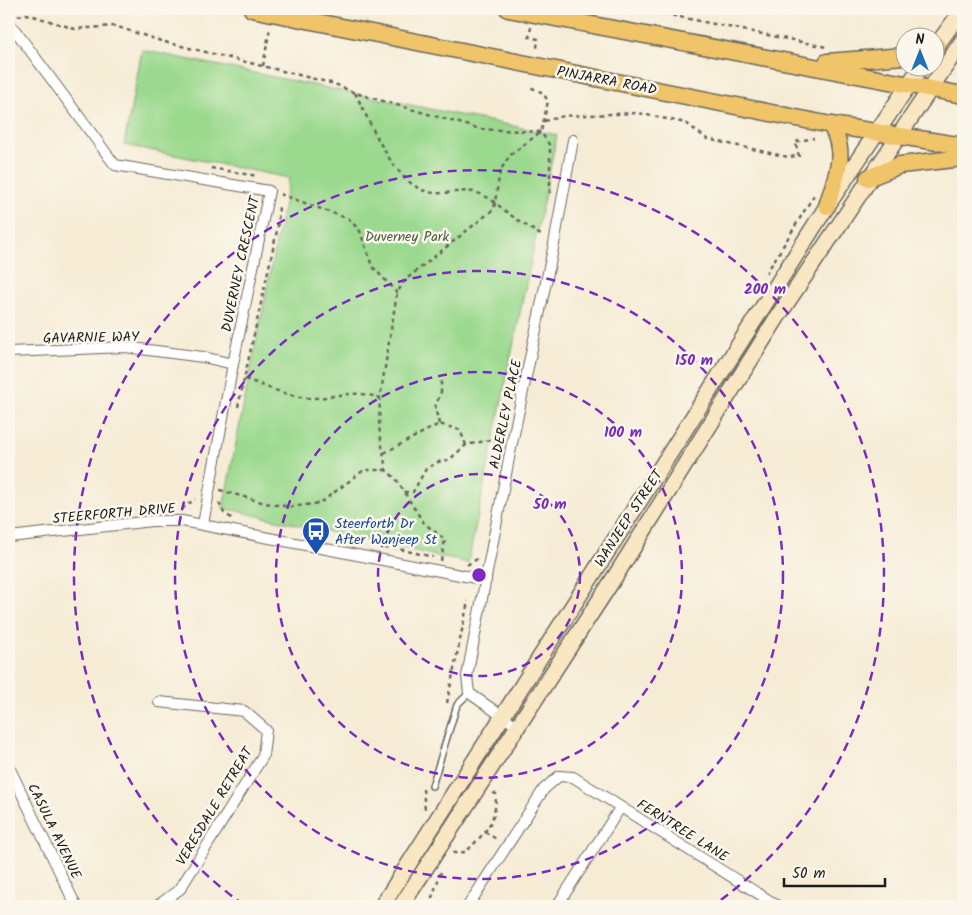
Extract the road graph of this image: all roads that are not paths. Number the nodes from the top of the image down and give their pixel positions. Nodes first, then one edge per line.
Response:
1 (252, 9) edge
2 (307, 9) edge
3 (508, 9) edge
4 (962, 9) edge
5 (11, 19) edge
6 (358, 30) junction
7 (944, 35) edge
8 (963, 40) edge
9 (894, 57) edge
10 (787, 63) junction
11 (913, 78) edge
12 (908, 85) junction
13 (929, 89) junction
14 (963, 95) edge
15 (831, 125) junction
16 (878, 132) junction
17 (897, 136) junction
18 (573, 140) dead end
19 (963, 146) edge
20 (963, 158) edge
21 (868, 178) junction
22 (827, 206) junction
23 (764, 306) junction
24 (778, 316) junction
25 (9, 352) edge
26 (233, 364) junction
27 (203, 524) junction
28 (9, 537) edge
29 (486, 580) junction
30 (469, 693) junction
31 (159, 702) dead end
32 (502, 717) junction
33 (518, 727) junction
34 (9, 767) edge
35 (432, 786) dead end
36 (620, 808) junction
37 (761, 902) edge
38 (76, 906) edge
39 (157, 906) edge
40 (382, 906) edge
41 (401, 906) edge
42 (468, 906) edge
43 (557, 906) edge
44 (778, 906) edge

1 - 6 main road, PINJARRA ROAD
2 - 6 main road
3 - 10 main road
4 - 7 main road
5 - 26 street, DUVERNEY CRESCENT
6 - 15 main road, PINJARRA ROAD
8 - 13 main road, WANJEEP STREET
9 - 10 main road
10 - 12 main road
11 - 12 main road, WANJEEP STREET
12 - 13 main road
12 - 16 main road, WANJEEP STREET
13 - 14 main road
13 - 17 main road, WANJEEP STREET
15 - 16 main road, PINJARRA ROAD
15 - 22 main road
16 - 17 main road, PINJARRA ROAD
16 - 22 main road, WANJEEP STREET
17 - 19 main road, PINJARRA ROAD
17 - 21 main road, WANJEEP STREET
18 - 29 street, ALDERLEY PLACE
20 - 21 main road
21 - 24 main road, WANJEEP STREET
22 - 23 main road, WANJEEP STREET
23 - 24 main road
23 - 32 main road, WANJEEP STREET
24 - 33 main road, WANJEEP STREET
25 - 26 street, GAVARNIE WAY
26 - 27 street, DUVERNEY CRESCENT
27 - 28 street, STEERFORTH DRIVE
27 - 29 street, STEERFORTH DRIVE
29 - 30 street, ALDERLEY PLACE
30 - 32 street
30 - 35 lane
31 - 39 street, VERESDALE RETREAT
32 - 33 street
32 - 40 main road, WANJEEP STREET
33 - 41 main road, WANJEEP STREET
34 - 38 street, CASULA AVENUE
36 - 37 street, FERNTREE LANE
36 - 42 street, FERNTREE LANE
36 - 43 street
37 - 44 street, FERNTREE LANE

